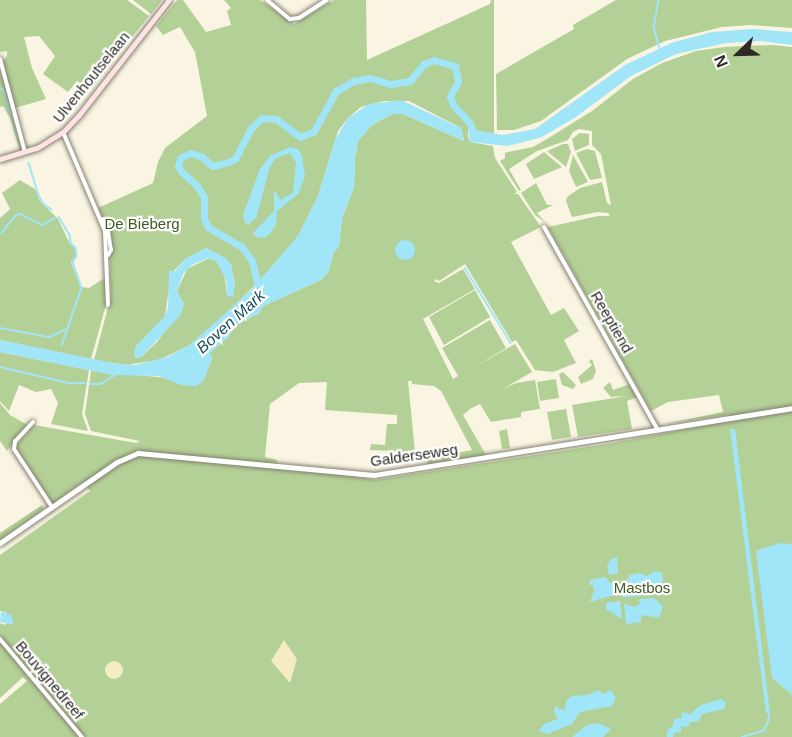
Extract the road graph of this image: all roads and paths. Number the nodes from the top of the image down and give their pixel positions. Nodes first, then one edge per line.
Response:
1 (169, 0) edge
2 (267, 0) edge
3 (327, 0) edge
4 (0, 59) edge
5 (63, 132) junction
6 (25, 152) junction
7 (0, 159) edge
8 (544, 227) dead end
9 (108, 305) dead end
10 (792, 408) edge
11 (33, 422) dead end
12 (658, 430) junction
13 (52, 507) junction
14 (0, 543) edge
15 (0, 639) edge
16 (82, 737) edge

1 - 5 main road, Ulvenhoutselaan
2 - 3 street
4 - 6 street
5 - 6 main road, Ulvenhoutselaan
5 - 9 street
6 - 7 main road, Ulvenhoutselaan
8 - 12 street, Reeptiend
10 - 12 street, Galderseweg
11 - 13 street
12 - 13 street, Galderseweg
13 - 14 street, Galderseweg
15 - 16 street, Bouvignedreef

